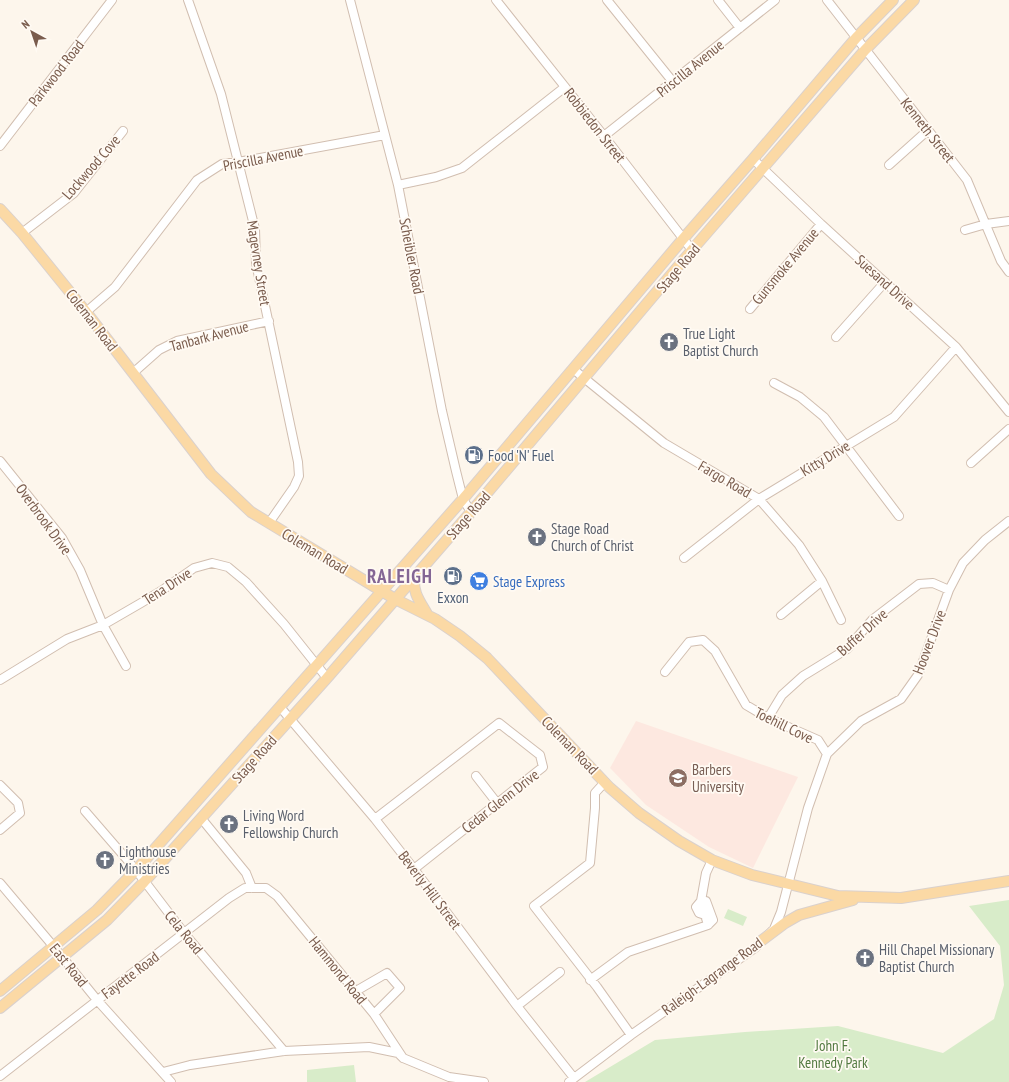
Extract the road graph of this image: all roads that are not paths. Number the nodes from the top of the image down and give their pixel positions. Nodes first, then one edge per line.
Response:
1 (112, 0) edge
2 (188, 0) edge
3 (350, 0) edge
4 (496, 0) edge
5 (607, 0) edge
6 (718, 0) edge
7 (775, 0) edge
8 (827, 0) edge
9 (893, 0) edge
10 (914, 0) edge
11 (740, 28) junction
12 (856, 38) junction
13 (865, 50) junction
14 (673, 82) junction
15 (565, 87) junction
16 (123, 131) dead end
17 (927, 131) junction
18 (384, 135) junction
19 (604, 136) junction
20 (0, 146) edge
21 (753, 159) junction
22 (238, 162) junction
23 (889, 165) dead end
24 (764, 168) junction
25 (398, 185) junction
26 (0, 209) edge
27 (1009, 221) edge
28 (821, 224) junction
29 (986, 224) junction
30 (965, 230) dead end
31 (22, 233) junction
32 (683, 239) junction
33 (692, 250) junction
34 (1009, 272) edge
35 (885, 282) junction
36 (750, 309) dead end
37 (86, 312) junction
38 (268, 321) junction
39 (836, 337) dead end
40 (956, 347) junction
41 (573, 369) junction
42 (133, 373) junction
43 (585, 379) junction
44 (774, 383) dead end
45 (1009, 412) edge
46 (1009, 429) edge
47 (846, 445) junction
48 (0, 461) edge
49 (971, 463) dead end
50 (463, 499) junction
51 (759, 499) junction
52 (471, 512) junction
53 (899, 516) dead end
54 (1009, 521) edge
55 (269, 523) junction
56 (684, 558) dead end
57 (414, 577) junction
58 (822, 581) junction
59 (949, 590) junction
60 (382, 591) junction
61 (395, 599) junction
62 (427, 614) junction
63 (781, 615) dead end
64 (842, 620) dead end
65 (103, 625) junction
66 (126, 666) dead end
67 (317, 666) junction
68 (665, 672) dead end
69 (327, 678) junction
70 (0, 680) edge
71 (280, 707) junction
72 (768, 718) junction
73 (290, 719) junction
74 (827, 754) junction
75 (476, 776) dead end
76 (605, 782) junction
77 (0, 785) edge
78 (497, 803) junction
79 (85, 811) dead end
80 (201, 818) junction
81 (375, 819) junction
82 (0, 830) edge
83 (712, 860) junction
84 (414, 869) junction
85 (136, 870) junction
86 (1009, 881) edge
87 (144, 882) junction
88 (0, 883) edge
89 (788, 885) junction
90 (252, 888) junction
91 (266, 888) joint
92 (862, 897) junction
93 (701, 901) junction
94 (708, 925) junction
95 (184, 934) junction
96 (761, 942) junction
97 (54, 947) junction
98 (63, 957) junction
99 (560, 972) dead end
100 (590, 980) junction
101 (0, 991) edge
102 (356, 991) junction
103 (97, 1000) junction
104 (517, 1006) junction
105 (0, 1008) edge
106 (374, 1014) junction
107 (631, 1035) junction
108 (284, 1051) junction
109 (403, 1058) junction
110 (163, 1072) junction
111 (0, 1076) edge
112 (0, 1080) edge
113 (571, 1080) edge
114 (2, 1082) edge
115 (171, 1082) edge
116 (484, 1082) edge

1 - 20 street, Parkwood Road
2 - 22 street, Magevney Street
3 - 18 street, Scheibler Road
4 - 15 street, Robbiedon Street
5 - 14 street
6 - 11 street
7 - 11 street, Priscilla Avenue
8 - 12 street, Kenneth Street
9 - 12 main road, Stage Road
10 - 13 main road, Stage Road
11 - 14 street, Priscilla Avenue
12 - 13 street, Kenneth Street
12 - 21 main road, Stage Road
13 - 17 street, Kenneth Street
13 - 24 main road, Stage Road
14 - 19 street, Priscilla Avenue
15 - 19 street, Robbiedon Street
15 - 25 street
16 - 31 street, Lockwood Cove
17 - 23 street
17 - 29 street, Kenneth Street
18 - 22 street, Priscilla Avenue
18 - 25 street, Scheibler Road
19 - 32 street, Robbiedon Street
21 - 24 street, Suesand Drive
21 - 32 main road, Stage Road
22 - 37 street, Priscilla Avenue
22 - 38 street, Magevney Street
24 - 28 street, Suesand Drive
24 - 33 main road, Stage Road
25 - 50 street, Scheibler Road
26 - 31 main road, Coleman Road
27 - 29 street
28 - 35 street, Suesand Drive
28 - 36 street, Gunsmoke Avenue
29 - 30 street
29 - 34 street, Kenneth Street
31 - 37 main road, Coleman Road
32 - 33 street, Robbiedon Street
32 - 41 main road, Stage Road
33 - 43 main road, Stage Road
35 - 39 street
35 - 40 street, Suesand Drive
37 - 42 main road, Coleman Road
38 - 42 street, Tanbark Avenue
38 - 55 street, Magevney Street
40 - 45 street, Suesand Drive
40 - 47 street, Kitty Drive
41 - 43 street, Fargo Road
41 - 50 main road, Stage Road
42 - 55 main road, Coleman Road
43 - 51 street, Fargo Road
43 - 52 main road, Stage Road
44 - 47 street
46 - 49 street
47 - 51 street, Kitty Drive
47 - 53 street
48 - 65 street, Overbrook Drive
50 - 52 street, Scheibler Road
50 - 60 main road, Stage Road
51 - 56 street, Kitty Drive
51 - 58 street, Fargo Road
52 - 57 main road, Stage Road
54 - 59 street, Hoover Drive
55 - 60 main road, Coleman Road
57 - 61 main road, Stage Road
57 - 62 main road
58 - 63 street
58 - 64 street, Fargo Road
59 - 72 street, Buffer Drive
59 - 74 street, Hoover Drive
60 - 61 main road, Coleman Road
60 - 67 main road, Stage Road
61 - 62 main road, Coleman Road
61 - 69 main road, Stage Road
62 - 76 main road, Coleman Road
65 - 66 street, Overbrook Drive
65 - 67 street, Tena Drive
65 - 70 street, Tena Drive
67 - 69 street, Tena Drive
67 - 71 main road, Stage Road
68 - 72 street, Toehill Cove
69 - 73 main road, Stage Road
71 - 73 street, Beverly Hill Street
71 - 85 main road, Stage Road
72 - 74 street, Toehill Cove
73 - 80 main road, Stage Road
73 - 81 street, Beverly Hill Street
74 - 89 street, Hoover Drive
75 - 78 street
76 - 83 main road, Coleman Road
76 - 100 street
77 - 82 street
78 - 81 street, Cedar Glenn Drive
78 - 84 street, Cedar Glenn Drive
79 - 85 street, Cela Road
80 - 87 main road, Stage Road
80 - 90 street
81 - 84 street, Beverly Hill Street
83 - 89 main road, Coleman Road
83 - 93 street
84 - 104 street, Beverly Hill Street
85 - 87 street, Cela Road
85 - 97 main road, Stage Road
86 - 92 main road
87 - 95 street, Cela Road
87 - 98 main road, Stage Road
88 - 97 street, East Road
89 - 92 main road
89 - 96 street, Raleigh-Lagrange Road
90 - 91 street, Fayette Road
90 - 95 street, Fayette Road
91 - 102 street, Hammond Road
92 - 96 main road
93 - 94 street
93 - 94 street
94 - 100 street
95 - 103 street, Fayette Road
95 - 108 street, Cela Road
96 - 107 street, Raleigh-Lagrange Road
97 - 98 street, East Road
97 - 101 main road, Stage Road
98 - 103 street, East Road
98 - 105 main road, Stage Road
99 - 104 street
100 - 107 street
102 - 106 street, Hammond Road
102 - 106 street
103 - 110 street, East Road
103 - 111 street, Fayette Road
104 - 113 street, Beverly Hill Street
106 - 109 street, Hammond Road
107 - 113 street, Raleigh-Lagrange Road
108 - 109 street
108 - 110 street
109 - 116 street
110 - 115 street, East Road
112 - 114 street

